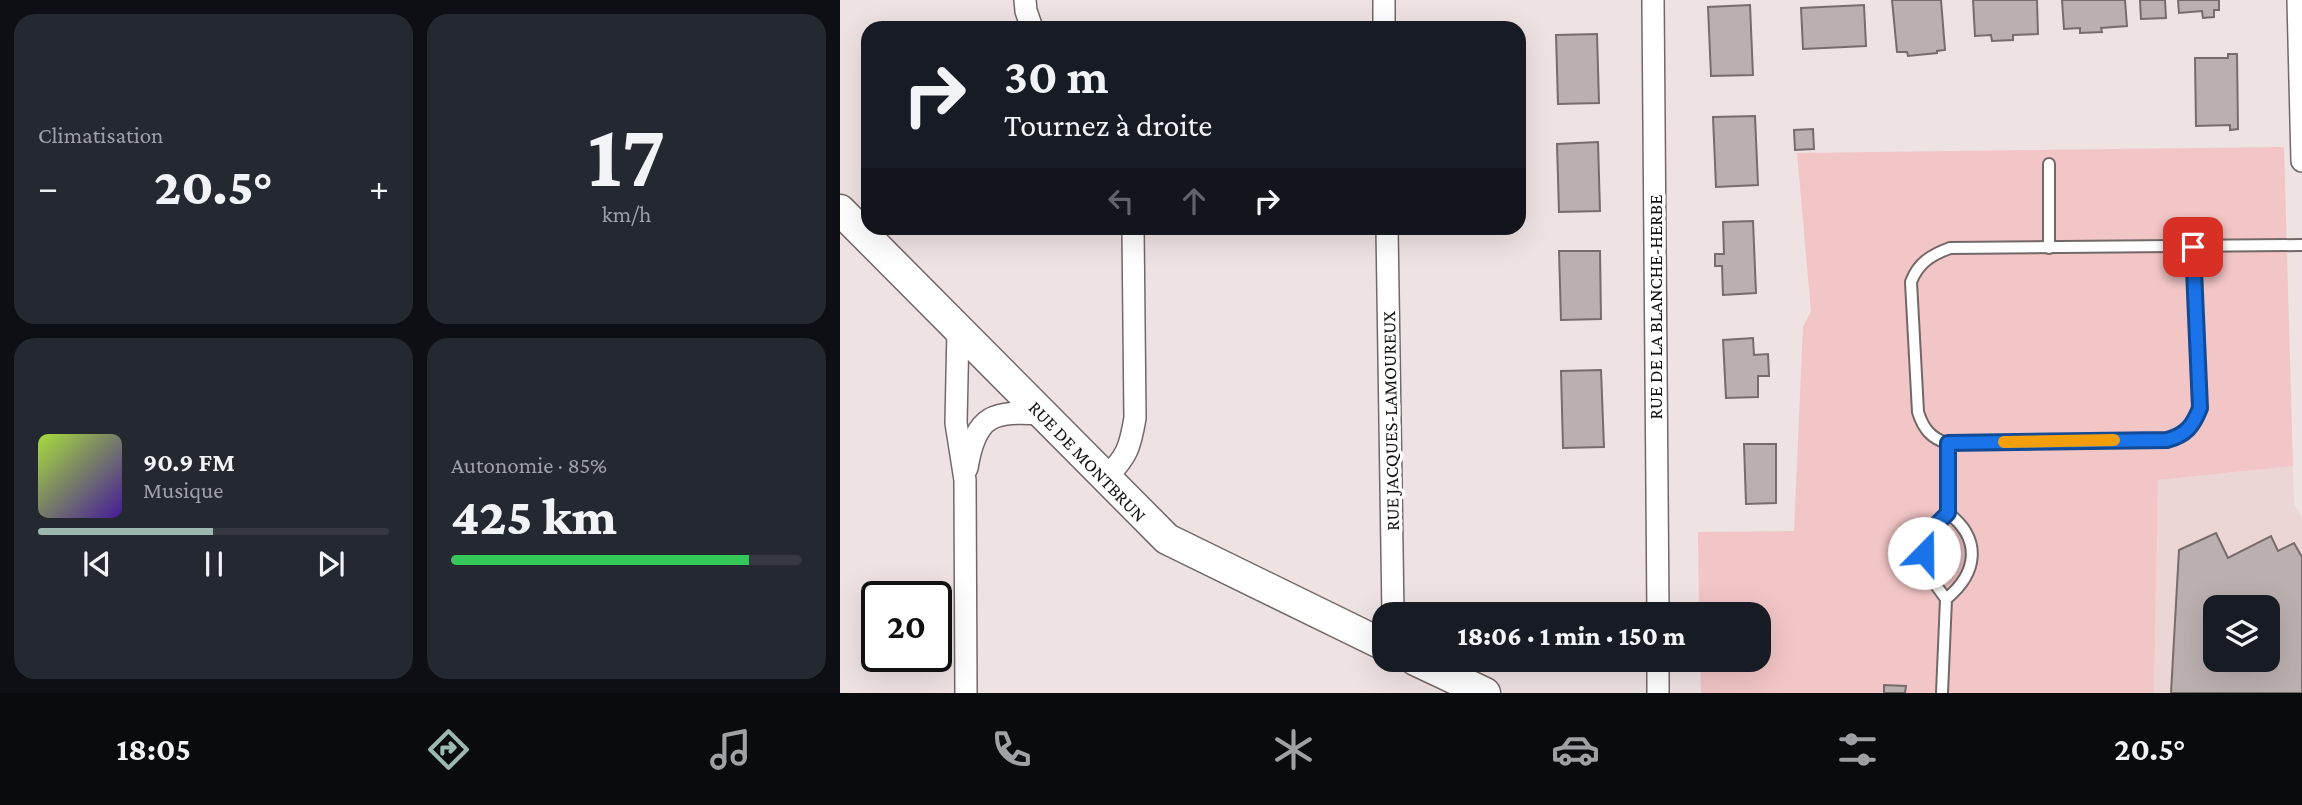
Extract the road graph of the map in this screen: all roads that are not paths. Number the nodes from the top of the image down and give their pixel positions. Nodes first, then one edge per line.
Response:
1 (1025, 0) edge
2 (1384, 0) edge
3 (1653, 0) edge
4 (2298, 0) edge
5 (1030, 21) edge
6 (1384, 21) edge
7 (2302, 161) edge
8 (2049, 164) dead end
9 (840, 210) edge
10 (861, 231) edge
11 (865, 235) edge
12 (1133, 235) edge
13 (1387, 235) edge
14 (2302, 245) edge
15 (2193, 247) junction
16 (2049, 248) junction
17 (958, 330) junction
18 (1043, 414) junction
19 (1948, 443) junction
20 (1106, 478) junction
21 (965, 480) junction
22 (1948, 513) junction
23 (1946, 599) junction
24 (1393, 602) edge
25 (1658, 602) edge
26 (1372, 639) edge
27 (1440, 672) edge
28 (1658, 672) edge
29 (966, 693) edge
30 (1485, 693) edge
31 (1658, 693) edge
32 (1942, 693) edge

1 - 5 street
2 - 6 street
3 - 25 street, RUE DE LA BLANCHE-HERBE
4 - 7 street
8 - 16 lane
9 - 10 street, RUE DE MONTBRUN
11 - 17 street, RUE DE MONTBRUN
12 - 20 street
13 - 24 street, RUE JACQUES-LAMOUREUX
14 - 15 lane
15 - 16 lane
15 - 19 lane
16 - 19 lane
17 - 18 street, RUE DE MONTBRUN
17 - 21 street
18 - 20 street, RUE DE MONTBRUN
18 - 21 street
19 - 22 lane
20 - 26 street, RUE DE MONTBRUN
21 - 29 street
22 - 23 lane
22 - 23 lane
23 - 32 lane
27 - 30 street
28 - 31 street

